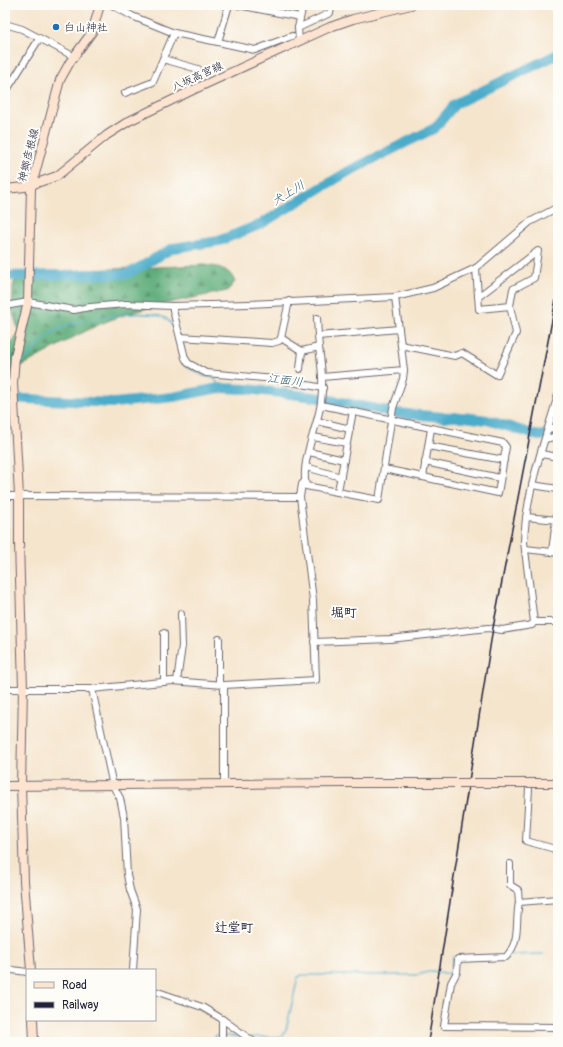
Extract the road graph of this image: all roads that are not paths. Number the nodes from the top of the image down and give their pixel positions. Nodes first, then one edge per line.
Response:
1 (100, 5) edge
2 (112, 5) edge
3 (229, 5) edge
4 (238, 5) edge
5 (303, 5) edge
6 (332, 5) edge
7 (411, 5) edge
8 (300, 18) junction
9 (5, 24) edge
10 (298, 28) junction
11 (174, 33) junction
12 (292, 36) dead end
13 (39, 39) junction
14 (299, 41) junction
15 (218, 42) junction
16 (76, 56) junction
17 (163, 59) junction
18 (198, 70) dead end
19 (5, 93) edge
20 (124, 93) dead end
21 (32, 185) junction
22 (7, 188) edge
23 (558, 207) edge
24 (476, 268) junction
25 (395, 297) junction
26 (478, 297) junction
27 (28, 299) junction
28 (289, 302) junction
29 (5, 306) edge
30 (172, 306) junction
31 (510, 306) junction
32 (317, 318) dead end
33 (399, 329) junction
34 (318, 336) junction
35 (180, 337) junction
36 (281, 338) junction
37 (401, 345) junction
38 (319, 347) junction
39 (302, 352) junction
40 (300, 369) dead end
41 (404, 370) junction
42 (322, 377) junction
43 (9, 383) edge
44 (322, 397) junction
45 (557, 399) edge
46 (353, 411) junction
47 (555, 416) edge
48 (392, 417) junction
49 (317, 421) junction
50 (558, 427) edge
51 (350, 429) junction
52 (431, 429) junction
53 (548, 429) junction
54 (558, 436) edge
55 (313, 437) junction
56 (545, 439) junction
57 (347, 443) junction
58 (428, 446) junction
59 (309, 452) junction
60 (541, 454) junction
61 (558, 456) edge
62 (344, 460) junction
63 (504, 460) junction
64 (425, 462) junction
65 (306, 467) junction
66 (384, 469) junction
67 (341, 477) junction
68 (423, 477) junction
69 (500, 478) junction
70 (305, 482) junction
71 (532, 485) junction
72 (558, 489) edge
73 (338, 491) junction
74 (5, 496) edge
75 (19, 496) junction
76 (300, 497) junction
77 (558, 504) edge
78 (526, 517) junction
79 (557, 520) edge
80 (525, 549) junction
81 (555, 553) edge
82 (181, 614) dead end
83 (534, 622) junction
84 (558, 622) edge
85 (164, 633) dead end
86 (219, 639) dead end
87 (314, 642) junction
88 (177, 681) junction
89 (164, 682) junction
90 (221, 684) junction
91 (5, 689) edge
92 (24, 689) junction
93 (92, 689) junction
94 (558, 783) edge
95 (224, 784) junction
96 (21, 785) junction
97 (5, 786) edge
98 (113, 786) junction
99 (529, 788) dead end
100 (558, 856) edge
101 (510, 864) dead end
102 (558, 899) edge
103 (519, 902) junction
104 (5, 969) edge
105 (31, 969) edge
106 (133, 969) edge
107 (26, 972) edge
108 (156, 991) edge
109 (222, 1019) junction
110 (33, 1021) edge
111 (558, 1027) edge
112 (34, 1042) edge
113 (222, 1042) edge
114 (254, 1042) edge

1 - 16 main road, 神郷彦根線
2 - 11 street
3 - 15 street
4 - 8 street
5 - 8 street
6 - 10 street
7 - 14 main road, 八坂高宮線
8 - 10 street
9 - 13 street
10 - 14 street
11 - 15 street
11 - 17 street
12 - 15 street
13 - 16 street
13 - 19 street
14 - 21 main road, 八坂高宮線
16 - 21 main road, 神郷彦根線
17 - 18 street
17 - 20 street
21 - 22 main road, 八坂高宮線
21 - 27 main road, 神郷彦根線
23 - 24 street
24 - 25 street
24 - 26 street
25 - 28 street
25 - 33 street
26 - 31 street
26 - 31 street
27 - 29 street
27 - 30 street
27 - 43 main road, 神郷彦根線
28 - 30 street
28 - 36 street
30 - 35 street
31 - 37 street
32 - 34 street
33 - 34 street
33 - 37 street
34 - 38 street
35 - 36 street
35 - 44 street
36 - 39 street
37 - 41 street
38 - 39 street
38 - 42 street
39 - 40 street
41 - 42 street
41 - 48 street
42 - 44 street
43 - 75 main road, 神郷彦根線
44 - 46 street
44 - 49 street
45 - 47 street
46 - 48 street
46 - 51 street
47 - 53 street
48 - 52 street
48 - 66 street
49 - 51 street
49 - 55 street
50 - 53 street
51 - 57 street
52 - 58 street
52 - 63 street
53 - 56 street
54 - 56 street
55 - 57 street
55 - 59 street
56 - 60 street
57 - 62 street
58 - 63 street
58 - 64 street
59 - 62 street
59 - 65 street
60 - 61 street
60 - 71 street
62 - 67 street
63 - 69 street
64 - 68 street
64 - 69 street
65 - 67 street
65 - 70 street
66 - 68 street
66 - 73 street
67 - 73 street
68 - 69 street
70 - 73 street
70 - 76 street
71 - 72 street
71 - 78 street
74 - 75 street
75 - 76 street
75 - 92 main road, 神郷彦根線
76 - 87 street
77 - 79 street
78 - 79 street
78 - 80 street
79 - 81 street
80 - 81 street
80 - 83 street
82 - 88 street
83 - 84 street
83 - 87 street
85 - 89 street
86 - 90 street
87 - 90 street
88 - 89 street
88 - 90 street
89 - 93 street
90 - 95 street
91 - 92 street
92 - 93 street
92 - 96 main road, 神郷彦根線
93 - 98 street
94 - 95 main road, bridge
95 - 98 main road
96 - 97 main road
96 - 98 main road
96 - 105 main road, 神郷彦根線
98 - 106 street
99 - 100 street
101 - 103 street
102 - 103 street
103 - 111 street
104 - 107 street
108 - 109 street
109 - 113 street
109 - 114 street
110 - 112 main road

